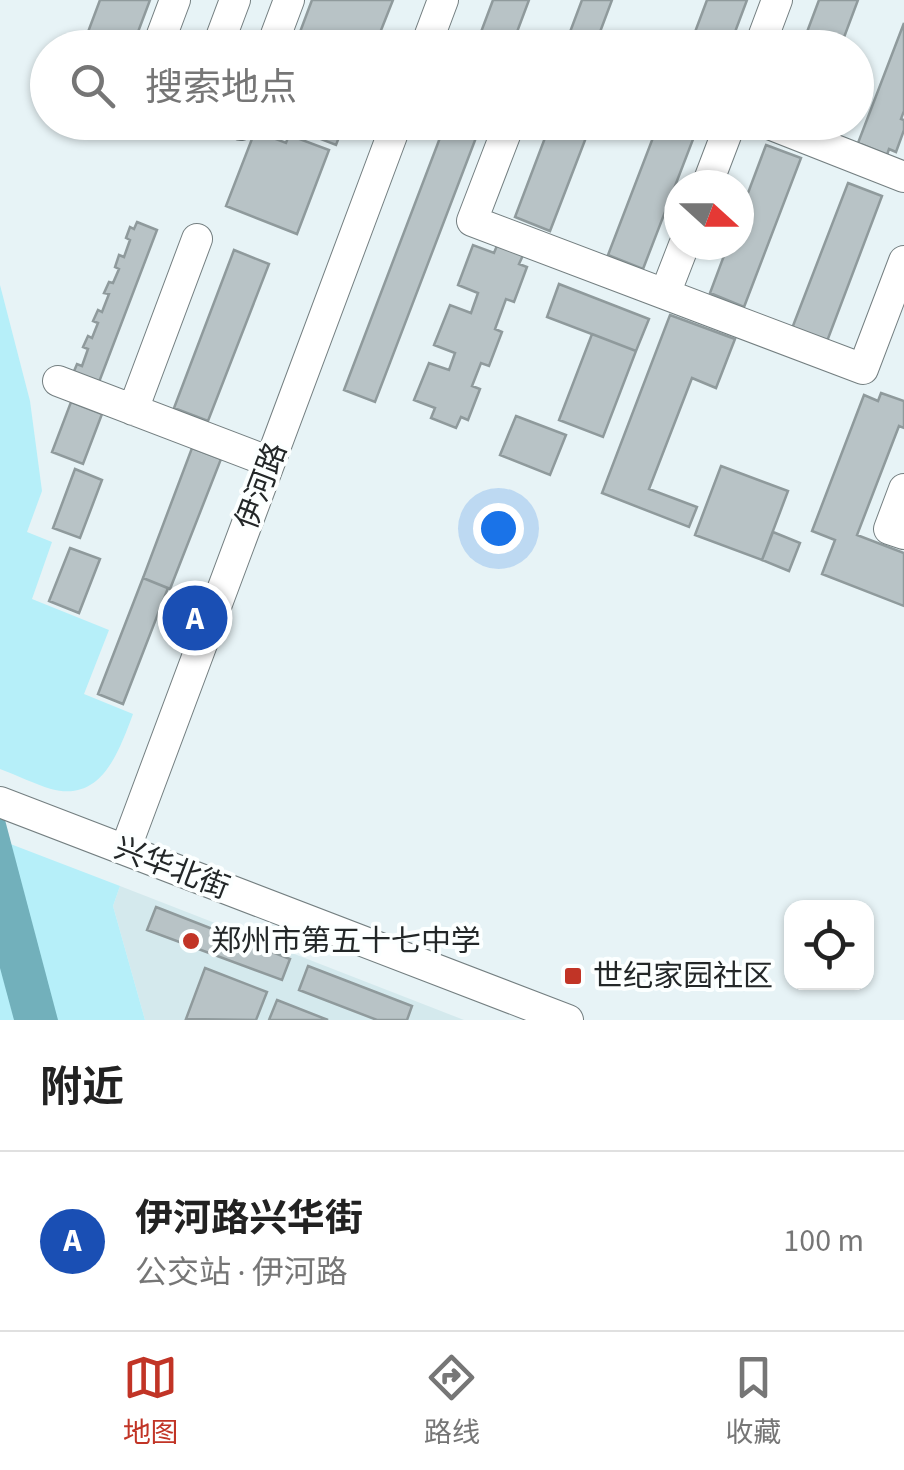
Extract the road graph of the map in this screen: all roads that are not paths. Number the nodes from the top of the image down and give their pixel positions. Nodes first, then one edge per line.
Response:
1 (175, 0) edge
2 (235, 0) edge
3 (289, 0) edge
4 (443, 0) edge
5 (777, 0) edge
6 (164, 30) edge
7 (224, 30) edge
8 (278, 30) edge
9 (432, 30) edge
10 (766, 30) edge
11 (391, 140) edge
12 (503, 140) edge
13 (723, 140) edge
14 (810, 140) edge
15 (712, 170) edge
16 (904, 177) edge
17 (197, 238) dead end
18 (678, 260) edge
19 (904, 261) edge
20 (664, 294) junction
21 (58, 381) dead end
22 (134, 410) junction
23 (270, 462) junction
24 (904, 488) edge
25 (904, 534) edge
26 (11, 806) edge
27 (125, 850) junction
28 (568, 1020) edge

1 - 6 street
2 - 7 street
3 - 8 street
4 - 9 street
5 - 10 street
11 - 23 street, 伊河路
12 - 20 street
13 - 15 street
14 - 16 street
17 - 22 street
18 - 20 street
19 - 20 street
21 - 22 street
22 - 23 street
23 - 27 street, 伊河路
24 - 25 street
26 - 27 street, 兴华北街
27 - 28 street, 兴华北街

